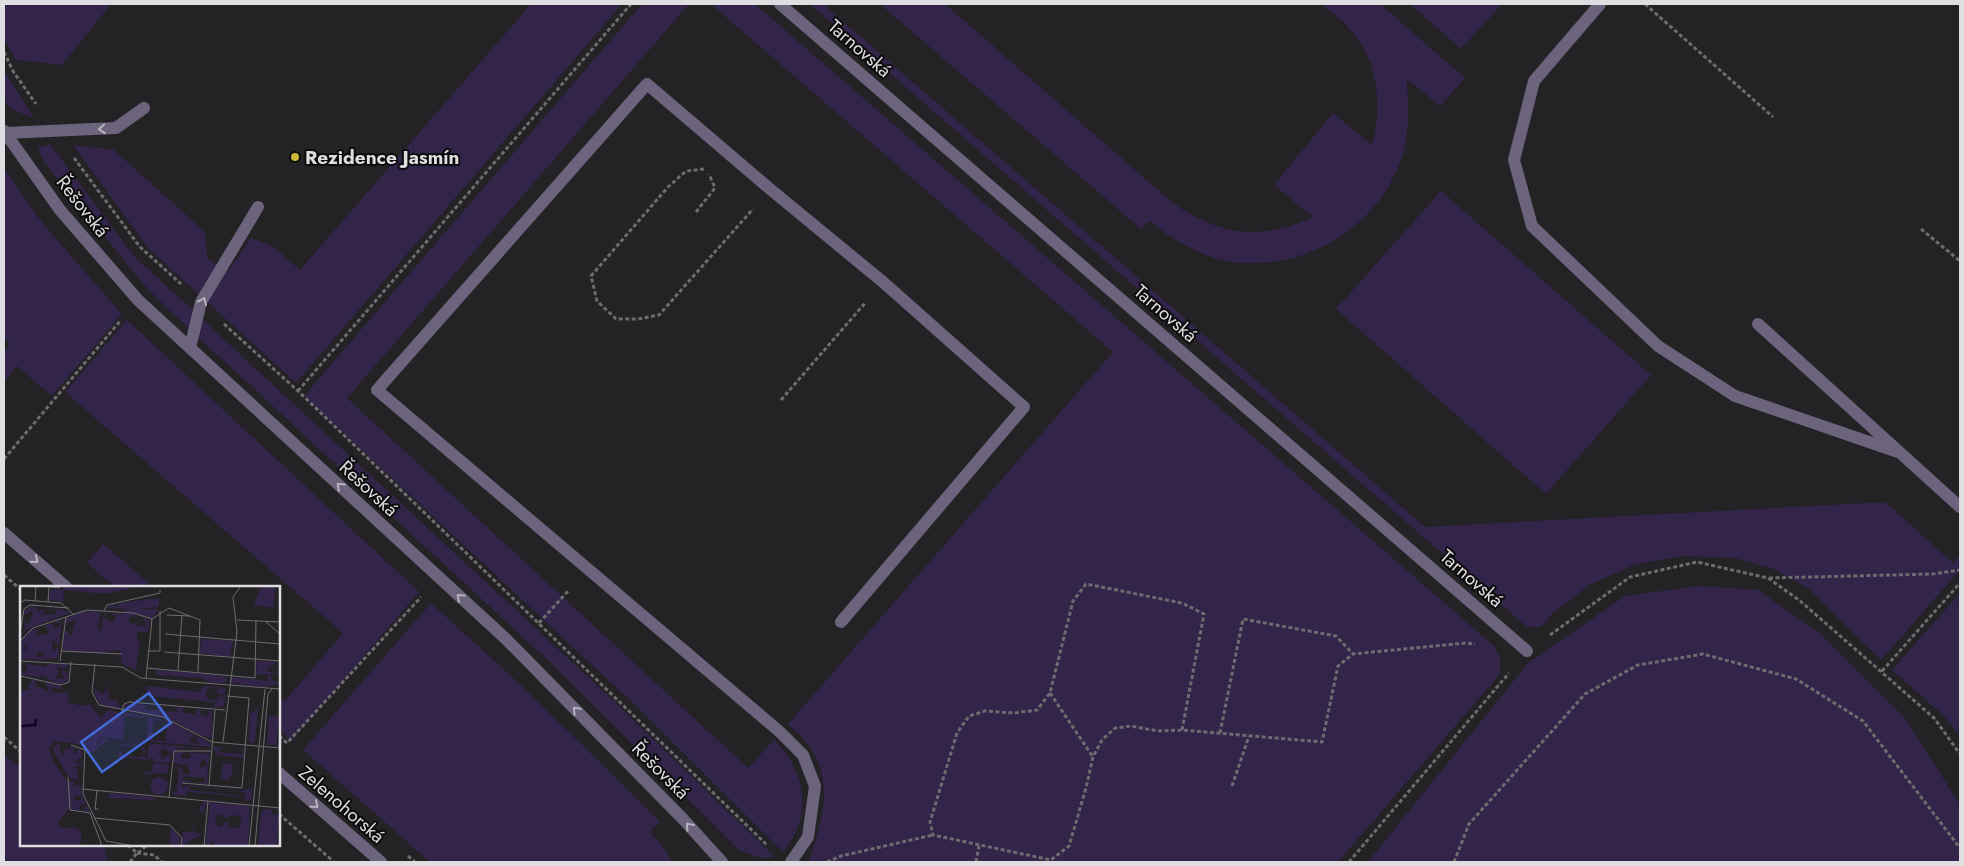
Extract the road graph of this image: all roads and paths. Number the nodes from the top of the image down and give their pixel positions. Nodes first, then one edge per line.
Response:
1 (631, 4) edge
2 (780, 4) edge
3 (1600, 4) edge
4 (1644, 4) edge
5 (4, 52) edge
6 (144, 108) dead end
7 (1773, 117) dead end
8 (5, 132) edge
9 (56, 132) junction
10 (770, 189) junction
11 (258, 207) dead end
12 (696, 212) dead end
13 (1921, 229) dead end
14 (1960, 261) edge
15 (883, 282) junction
16 (138, 300) junction
17 (201, 302) junction
18 (1758, 324) dead end
19 (190, 348) junction
20 (298, 391) junction
21 (781, 400) dead end
22 (1898, 452) junction
23 (4, 459) edge
24 (1960, 508) edge
25 (4, 533) edge
26 (462, 549) junction
27 (1960, 570) edge
28 (4, 575) edge
29 (439, 578) junction
30 (1768, 578) junction
31 (1960, 583) edge
32 (65, 586) edge
33 (20, 589) edge
34 (841, 622) dead end
35 (1527, 651) junction
36 (1354, 654) junction
37 (1882, 671) junction
38 (1050, 693) junction
39 (1182, 730) junction
40 (1220, 733) junction
41 (1249, 736) junction
42 (4, 737) edge
43 (280, 737) edge
44 (20, 751) edge
45 (1960, 754) edge
46 (1093, 757) junction
47 (280, 774) edge
48 (1232, 786) dead end
49 (280, 815) edge
50 (933, 836) junction
51 (129, 846) edge
52 (146, 846) edge
53 (979, 846) junction
54 (1960, 848) edge
55 (772, 849) dead end
56 (137, 853) junction
57 (130, 862) edge
58 (162, 862) edge
59 (334, 862) edge
60 (381, 862) edge
61 (722, 862) edge
62 (791, 862) edge
63 (827, 862) edge
64 (976, 862) edge
65 (1348, 862) edge
66 (1454, 862) edge

1 - 20 path
2 - 35 street, Tarnovská
3 - 22 street
4 - 7 path
5 - 9 path
6 -> 9 street
8 - 9 street
8 - 16 street, Řešovská
9 - 17 path
10 - 12 path
10 - 15 street
10 - 62 street
17 -> 11 street
13 - 14 path
15 - 21 path
15 - 34 street
16 - 19 street, Řešovská
16 - 23 path
17 - 19 street
17 - 20 path
18 - 22 street
29 -> 19 street, Řešovská
20 - 26 path
22 - 24 street
25 -> 32 street
26 - 29 path
26 - 55 path
27 - 30 path
28 - 33 path
29 - 43 path
61 -> 29 street, Řešovská
30 - 35 path
30 - 37 path
31 - 37 path
35 - 36 path
35 - 65 path
36 - 40 path
36 - 41 path
37 - 45 path
38 - 39 path
38 - 46 path
38 - 50 path
39 - 40 path
39 - 46 path
40 - 41 path
41 - 48 path
42 - 44 path
46 - 53 path
47 -> 60 street, Zelenohorská
49 - 59 path
50 - 53 path
50 - 63 path
51 - 56 path
52 - 56 path
53 - 64 path
54 - 66 path
56 - 57 path
56 - 58 path

